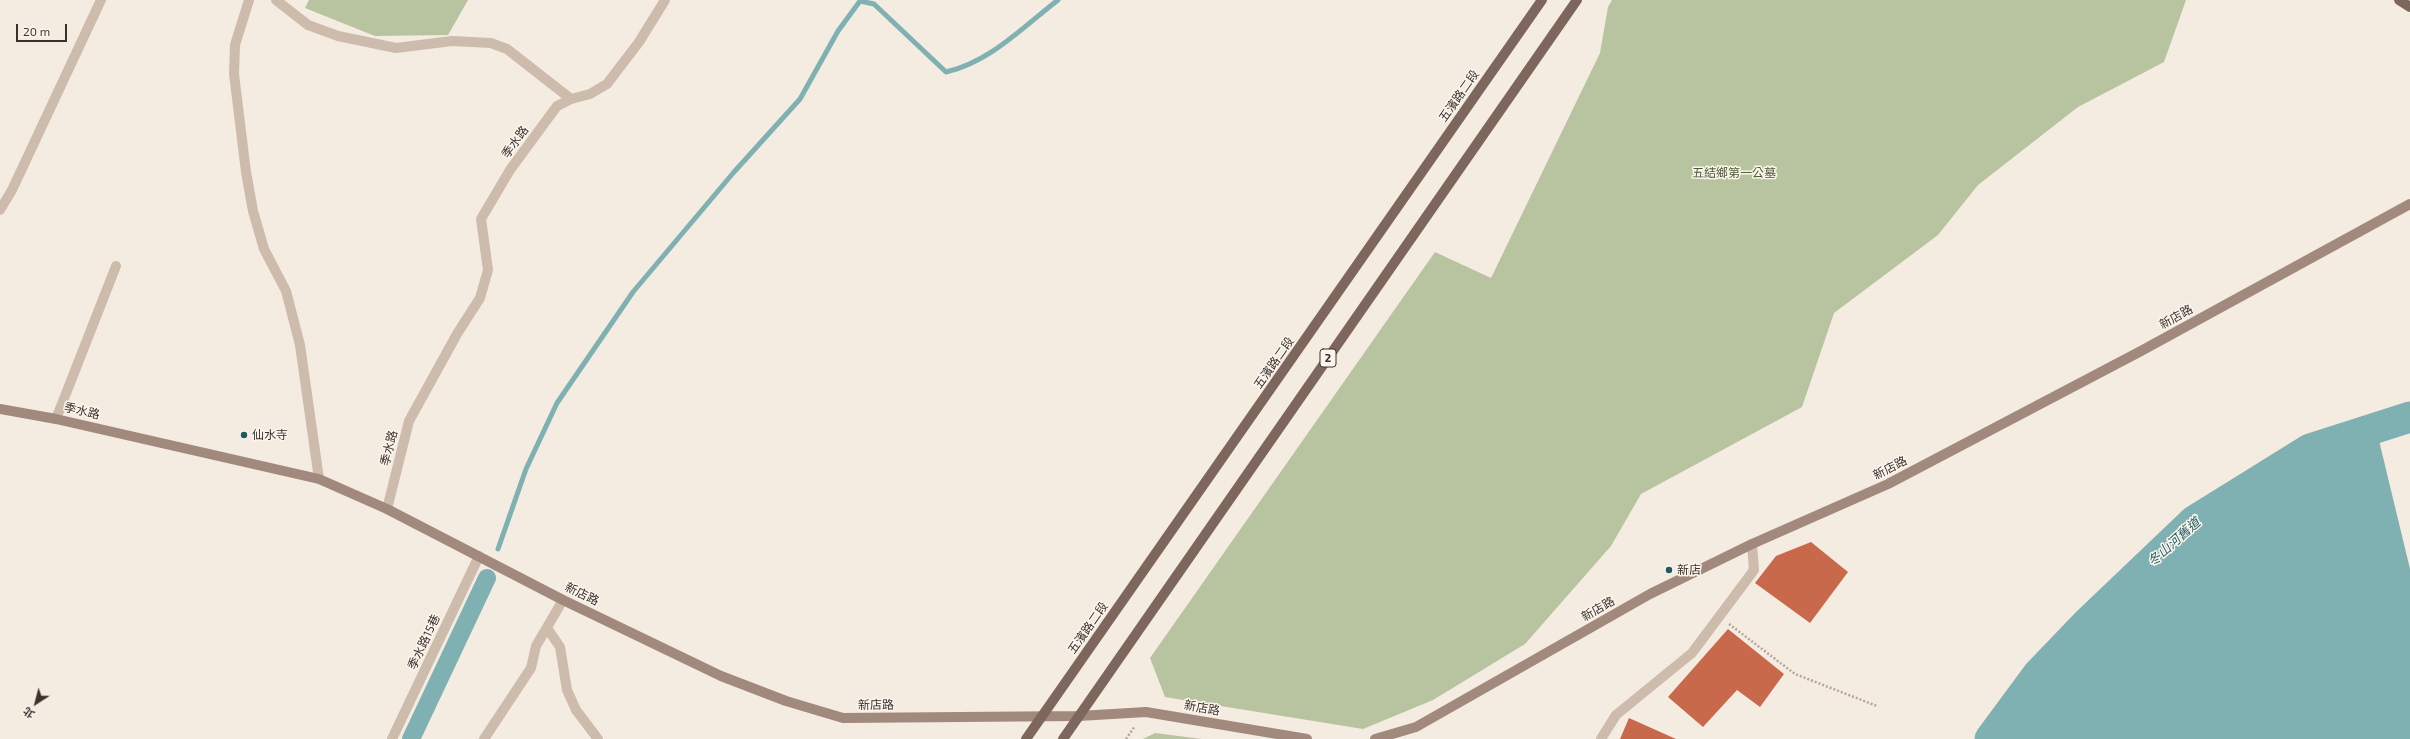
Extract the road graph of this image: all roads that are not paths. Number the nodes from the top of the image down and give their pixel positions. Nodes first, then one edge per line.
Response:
1 (100, 0) edge
2 (248, 0) edge
3 (276, 0) edge
4 (665, 0) edge
5 (1542, 0) edge
6 (1577, 0) edge
7 (2399, 0) edge
8 (2410, 7) edge
9 (571, 99) junction
10 (2410, 204) edge
11 (0, 210) edge
12 (116, 266) dead end
13 (0, 409) edge
14 (56, 419) junction
15 (319, 479) junction
16 (387, 509) junction
17 (1752, 544) junction
18 (479, 556) junction
19 (563, 600) junction
20 (547, 628) junction
21 (1043, 715) junction
22 (1079, 716) junction
23 (392, 739) edge
24 (484, 739) edge
25 (598, 739) edge
26 (1026, 739) edge
27 (1063, 739) edge
28 (1307, 739) edge
29 (1375, 739) edge
30 (1601, 739) edge

1 - 11 street
2 - 15 street
3 - 9 street
4 - 9 street, 季水路
5 - 21 main road, 五濱路二段 / 2
6 - 22 main road, 2
7 - 8 main road
9 - 16 street, 季水路
10 - 17 street, 新店路
12 - 14 street
13 - 14 street, 季水路
14 - 15 street, 季水路
15 - 16 street, 季水路
16 - 18 street, 季水路
17 - 29 street, 新店路
17 - 30 street
18 - 19 street, 新店路
18 - 23 street, 季水路15巷
19 - 20 street
19 - 21 street, 新店路
20 - 24 street
20 - 25 street
21 - 22 street, 新店路
21 - 26 main road, 五濱路二段 / 2
22 - 27 main road, 2
22 - 28 street, 新店路

